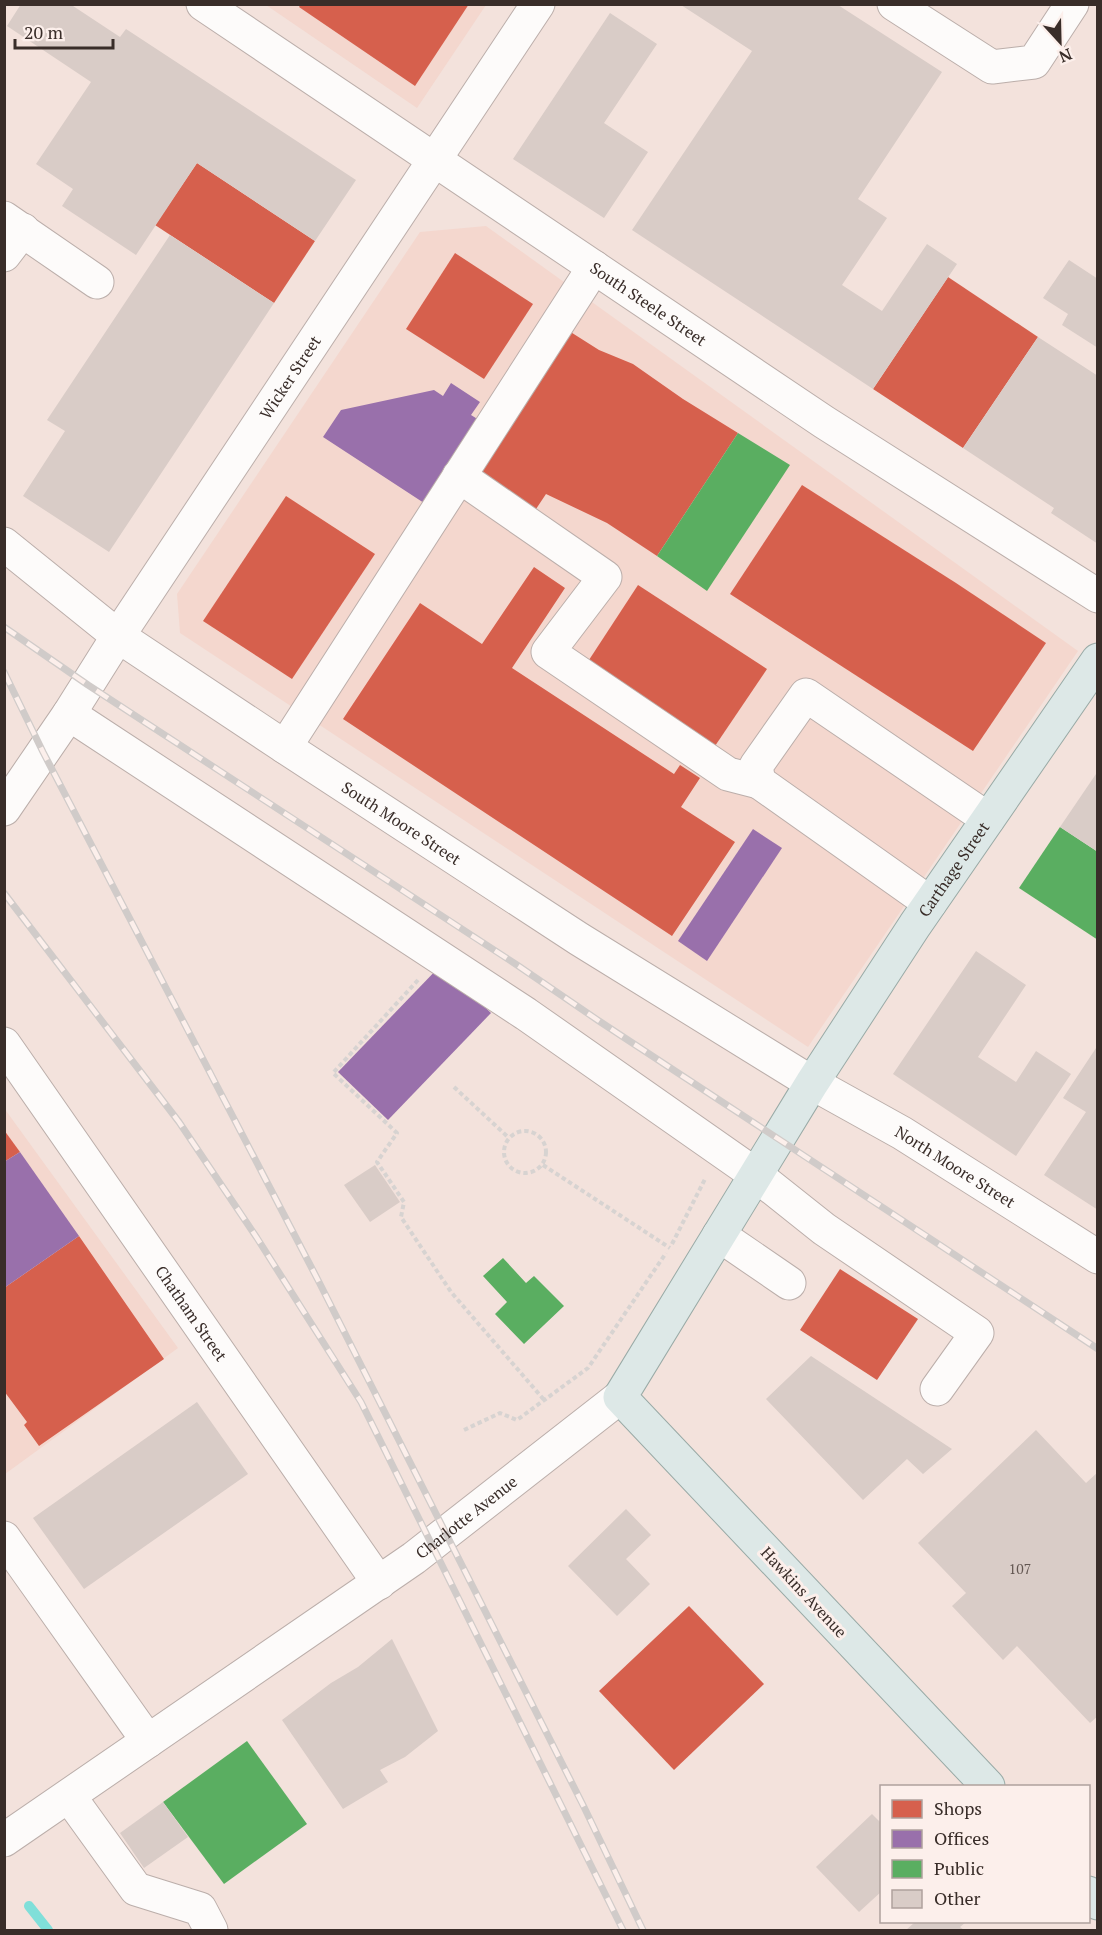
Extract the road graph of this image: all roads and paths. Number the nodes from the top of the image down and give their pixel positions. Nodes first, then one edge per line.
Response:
1 (203, 4) edge
2 (538, 4) edge
3 (894, 4) edge
4 (1072, 4) edge
5 (436, 160) junction
6 (10, 235) edge
7 (594, 267) junction
8 (97, 282) dead end
9 (459, 476) junction
10 (4, 544) edge
11 (1098, 596) edge
12 (118, 636) junction
13 (1098, 660) edge
14 (69, 714) junction
15 (285, 747) junction
16 (759, 782) junction
17 (4, 809) edge
18 (988, 819) junction
19 (930, 903) junction
20 (420, 978) dead end
21 (4, 1044) edge
22 (812, 1083) junction
23 (454, 1087) dead end
24 (509, 1138) junction
25 (543, 1165) junction
26 (709, 1173) dead end
27 (756, 1174) junction
28 (719, 1235) junction
29 (670, 1248) junction
30 (1098, 1257) edge
31 (789, 1283) dead end
32 (937, 1389) dead end
33 (620, 1397) junction
34 (545, 1401) junction
35 (464, 1430) dead end
36 (4, 1538) edge
37 (379, 1583) junction
38 (148, 1741) junction
39 (987, 1785) edge
40 (69, 1796) junction
41 (4, 1840) edge
42 (211, 1930) edge

1 - 5 street, South Steele Street
2 - 5 street, Wicker Street
3 - 4 street
5 - 7 street, South Steele Street
5 - 12 street, Wicker Street
6 - 8 street
7 - 9 street
7 - 11 street, South Steele Street
9 - 15 street
9 - 16 street
10 - 12 street, South Moore Street
12 - 14 street, Wicker Street
12 - 15 street, South Moore Street
13 - 18 main road, Carthage Street
14 - 17 street, Wicker Street
14 - 27 street
15 - 22 street, South Moore Street
16 - 18 street
16 - 19 street
18 - 19 main road, Carthage Street
19 - 22 main road, Carthage Street
20 - 34 path
21 - 37 street, Chatham Street
22 - 27 main road, Charlotte Avenue
22 - 30 street, North Moore Street
23 - 24 path
24 - 25 path
24 - 25 path
25 - 29 path
26 - 29 path
27 - 28 main road, Charlotte Avenue
27 - 32 street
28 - 31 street
28 - 33 main road, Charlotte Avenue
29 - 34 path
33 - 37 street, Charlotte Avenue
33 - 39 main road, Hawkins Avenue
34 - 35 path
36 - 38 street
37 - 38 street, Charlotte Avenue
38 - 40 street, Charlotte Avenue
40 - 41 street, Charlotte Avenue
40 - 42 street

